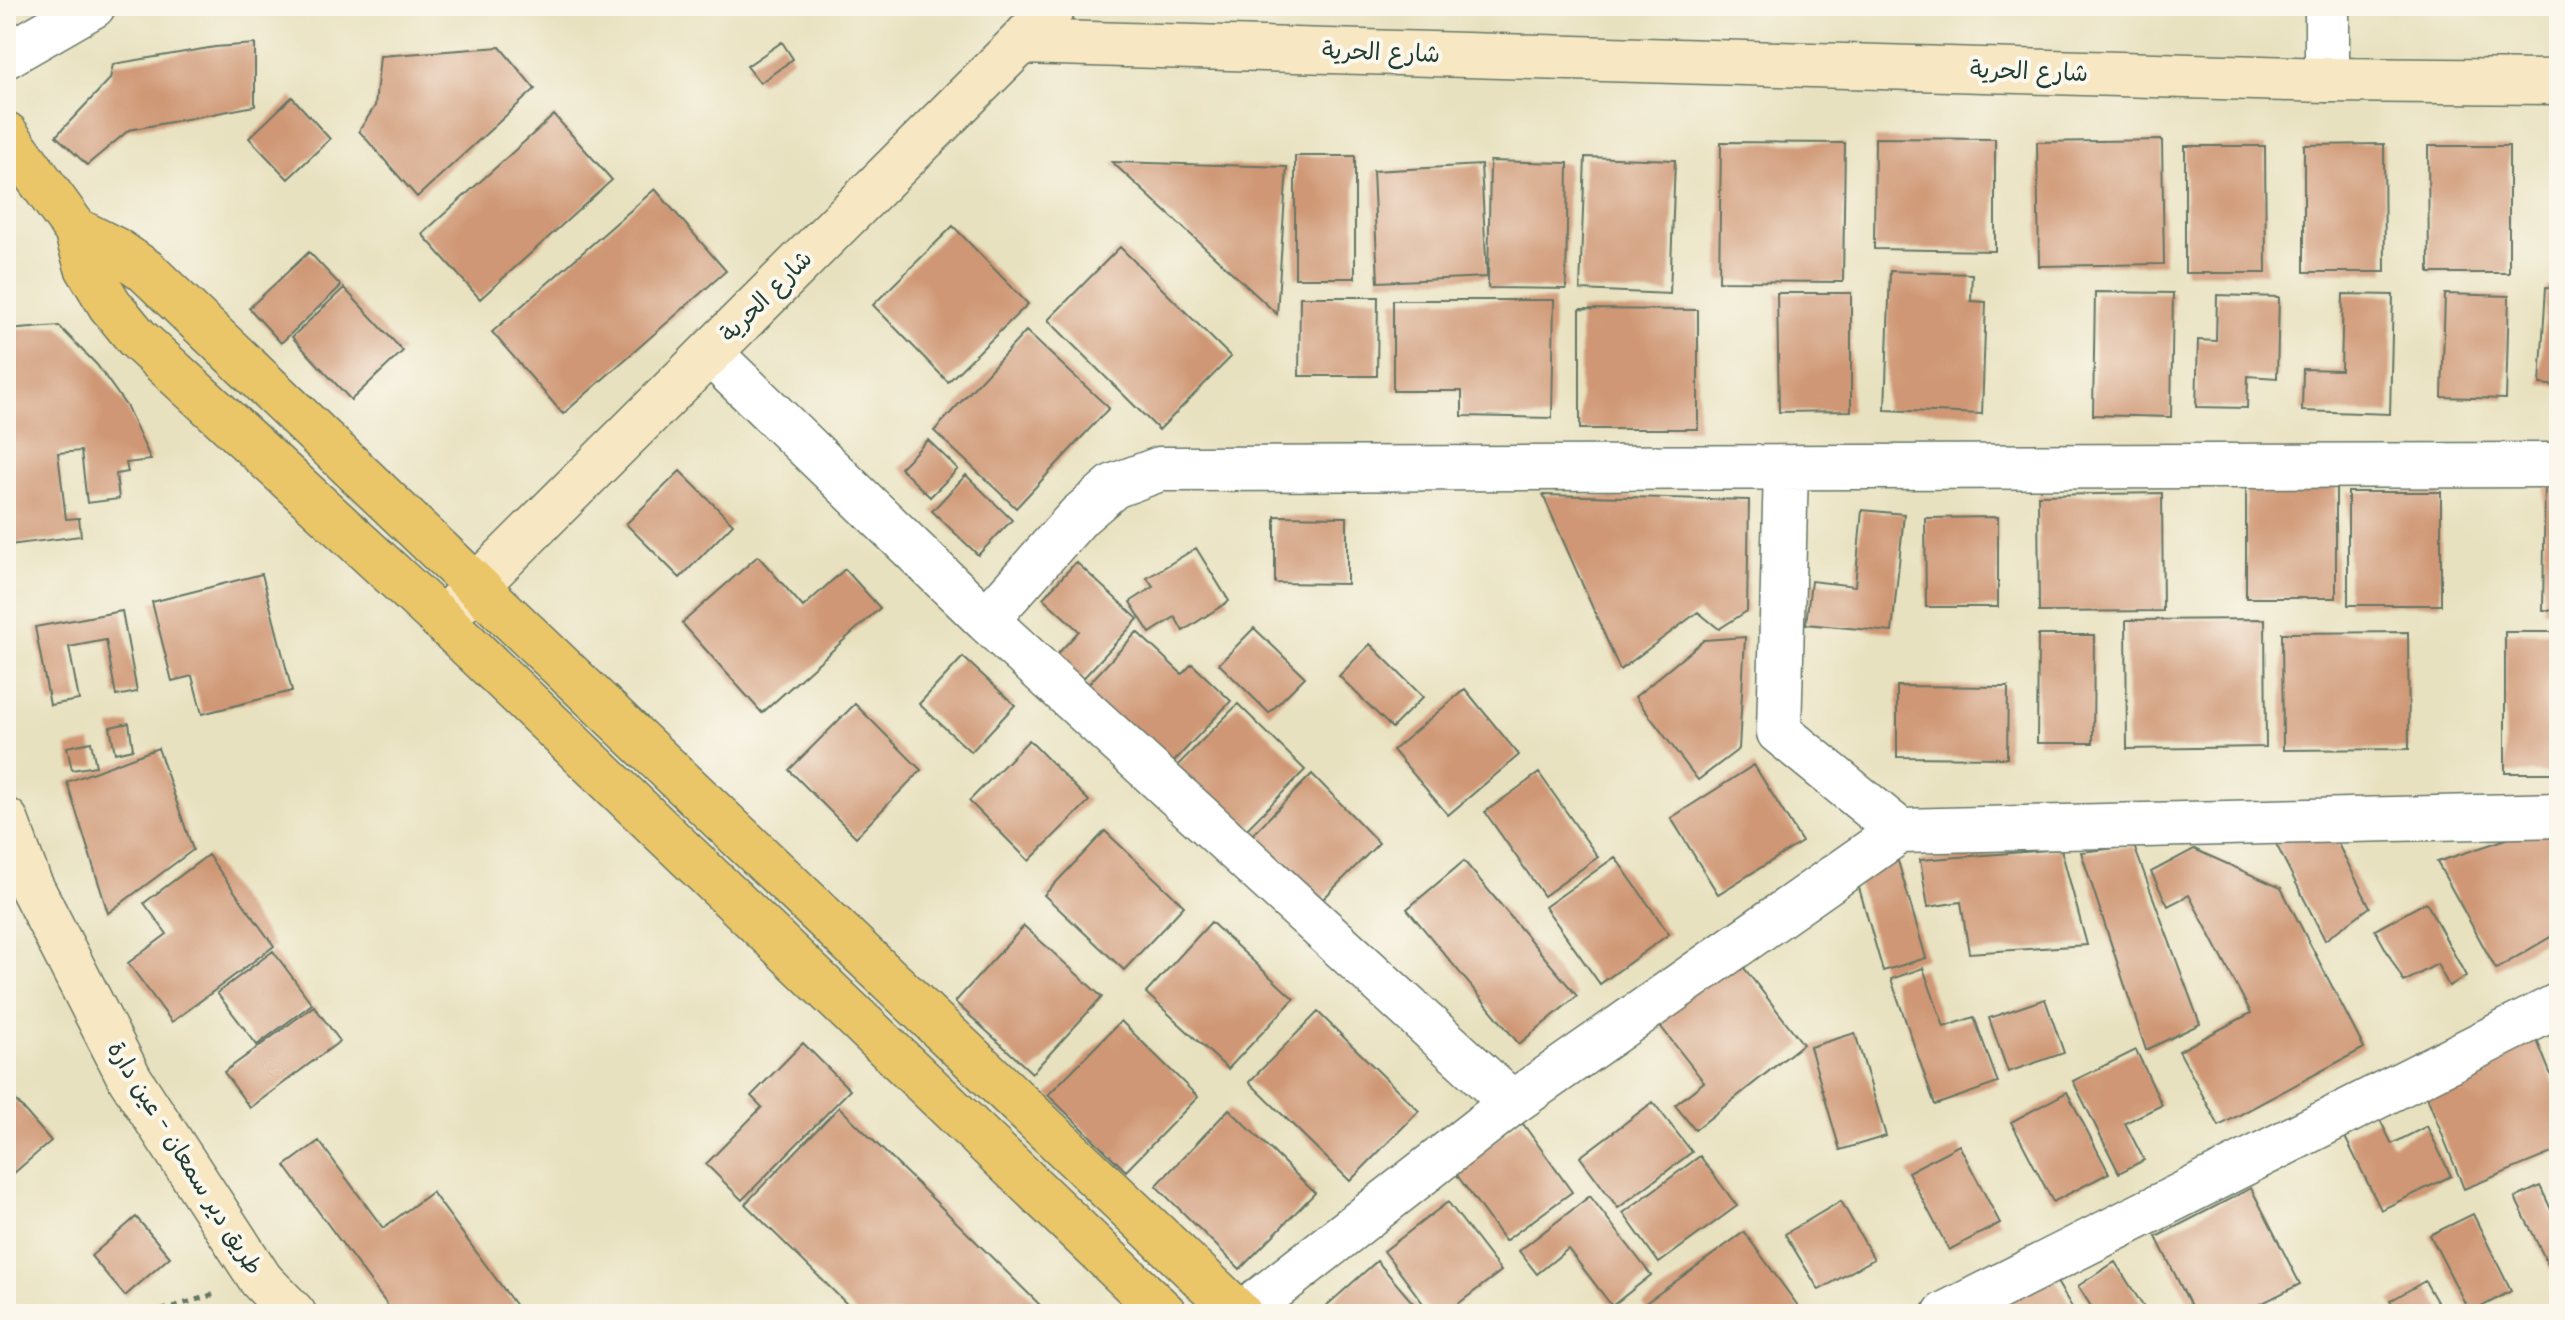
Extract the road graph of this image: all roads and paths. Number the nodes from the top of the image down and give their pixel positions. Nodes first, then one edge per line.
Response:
1 (93, 6) edge
2 (1054, 6) edge
3 (2327, 6) edge
4 (1021, 42) junction
5 (6, 56) edge
6 (2327, 80) junction
7 (2559, 82) edge
8 (6, 134) edge
9 (76, 230) junction
10 (710, 353) junction
11 (2559, 465) edge
12 (1786, 469) junction
13 (475, 587) junction
14 (442, 620) junction
15 (986, 620) junction
16 (2559, 815) edge
17 (6, 820) edge
18 (1900, 831) junction
19 (2559, 1005) edge
20 (1512, 1103) junction
21 (261, 1280) junction
22 (6, 1304) edge
23 (74, 1314) edge
24 (150, 1314) edge
25 (294, 1314) edge
26 (1165, 1314) edge
27 (1241, 1314) edge
28 (1945, 1314) edge

1 - 5 street
2 - 4 main road
3 - 6 street
4 - 6 main road, شارع الحرية
4 - 10 main road, شارع الحرية
6 - 7 main road, شارع الحرية
8 - 9 main road
9 - 13 main road
9 - 14 main road
10 - 13 main road, شارع الحرية
10 - 15 street
11 - 12 street
12 - 15 street
12 - 18 street
13 - 14 main road, شارع الحرية
13 - 27 main road
14 - 26 main road
15 - 20 street
16 - 18 street
17 - 21 main road, طريق دير سمعان - عين دارة
18 - 20 street
19 - 28 street
20 - 27 street
21 - 24 path
21 - 25 main road, طريق دير سمعان - عين دارة
22 - 23 path

